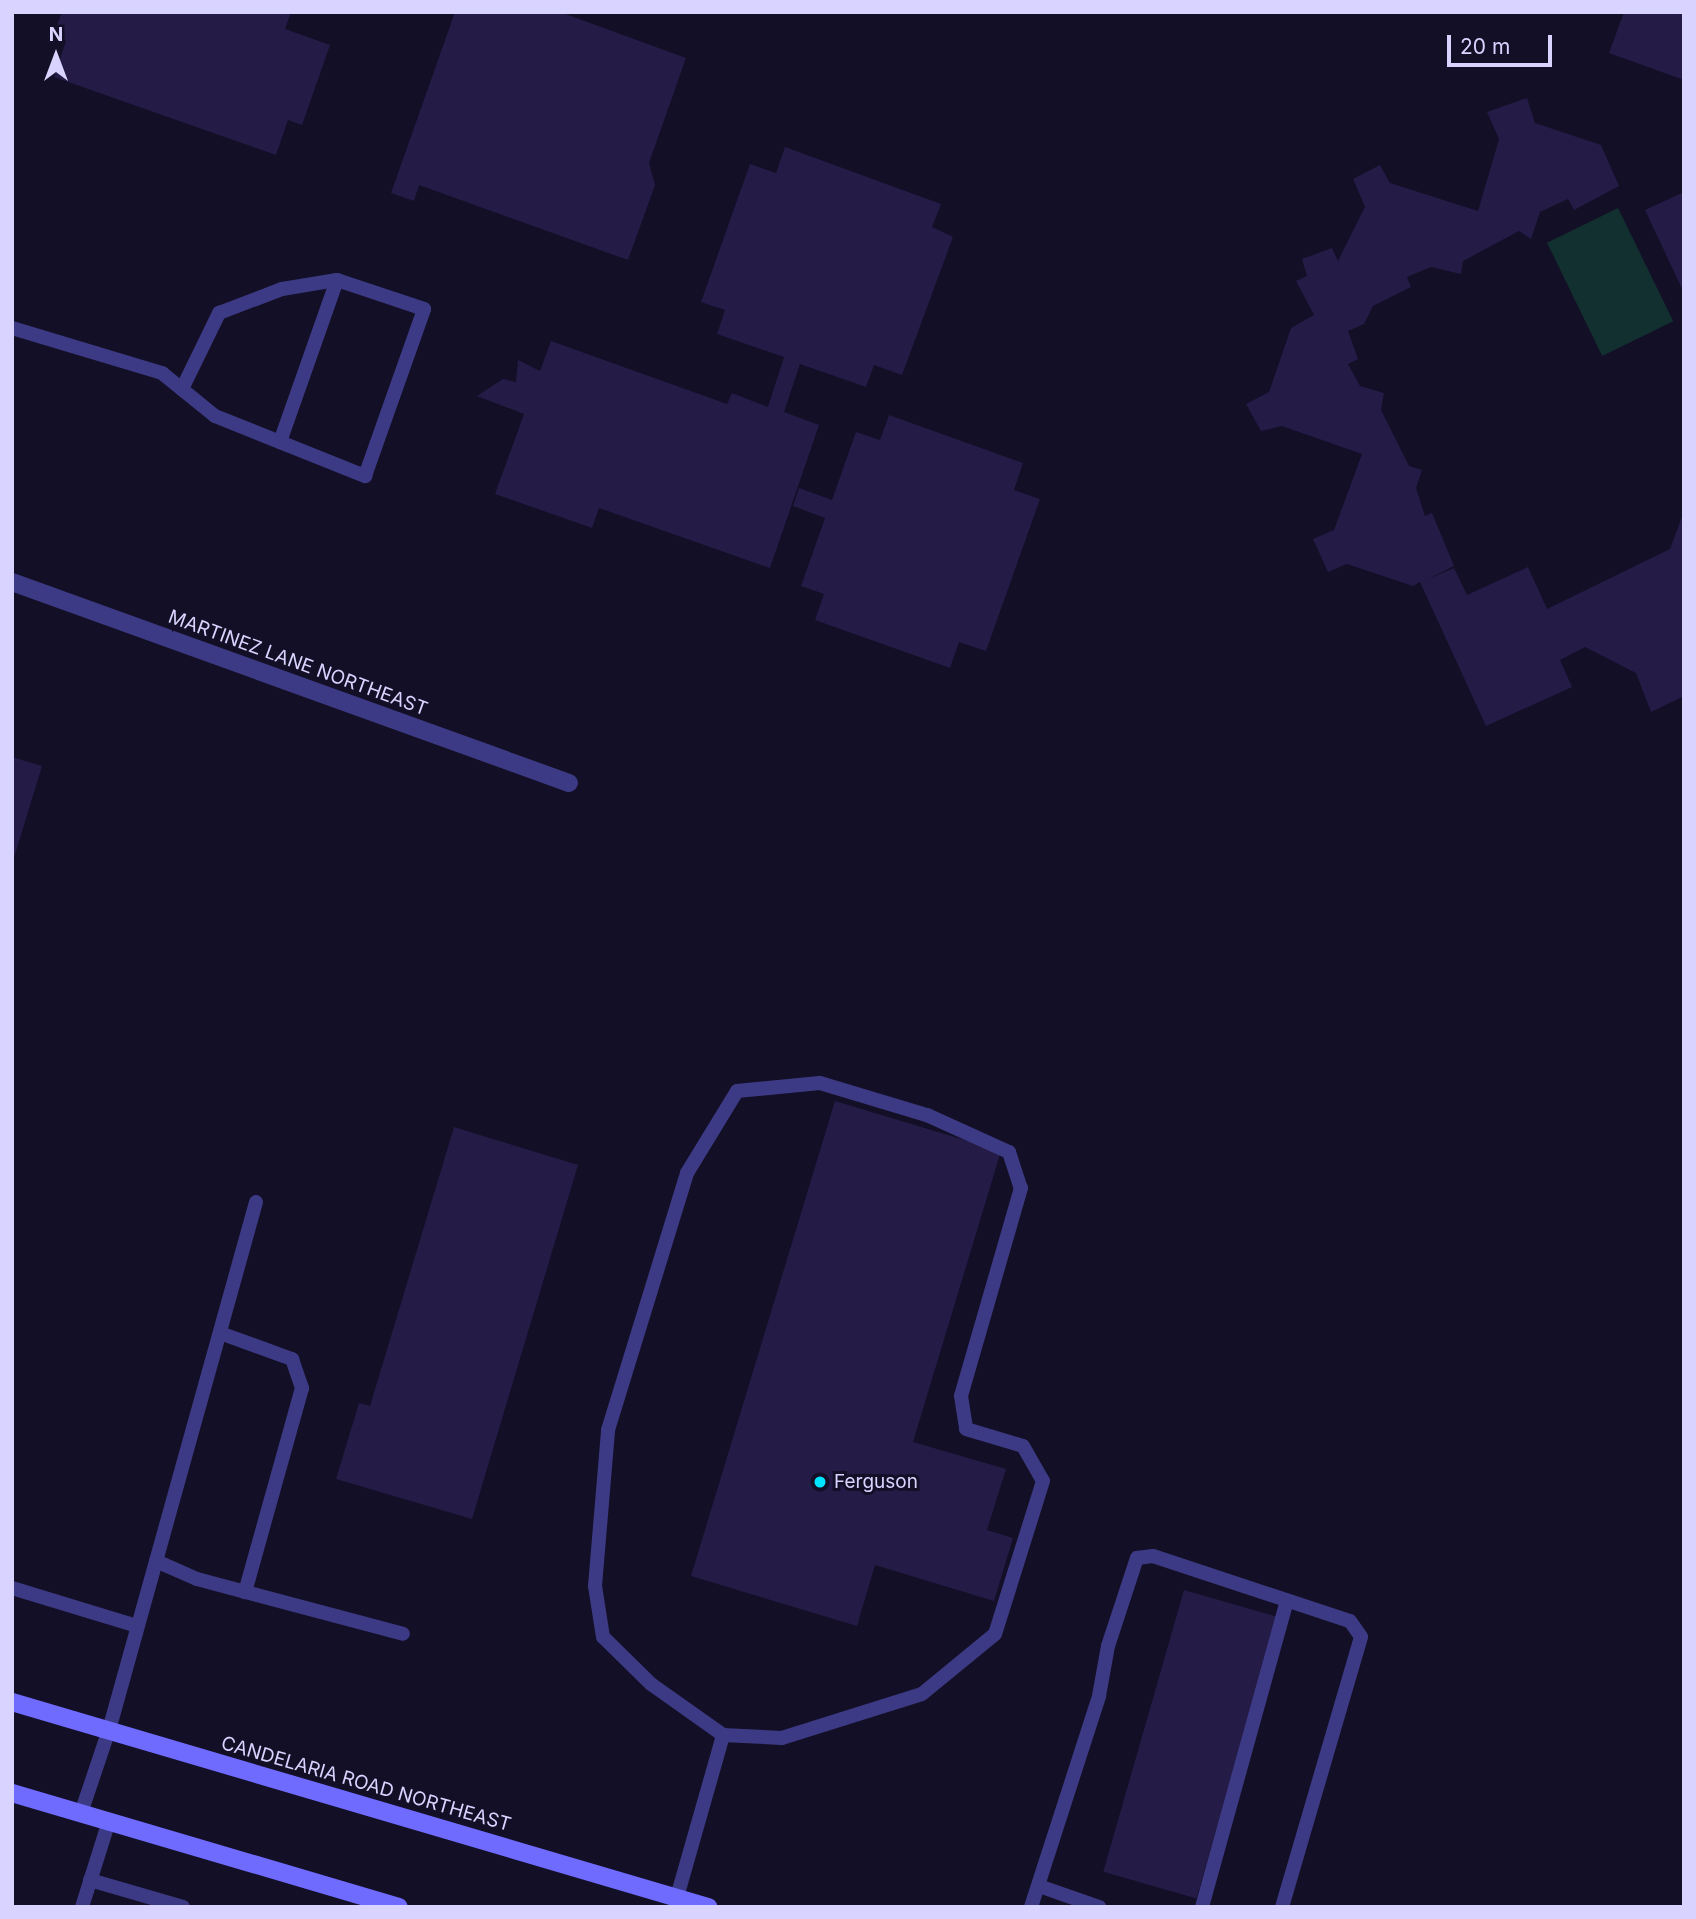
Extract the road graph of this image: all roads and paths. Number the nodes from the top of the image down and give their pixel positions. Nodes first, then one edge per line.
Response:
1 (337, 280) junction
2 (12, 328) edge
3 (182, 389) junction
4 (280, 442) junction
5 (12, 582) edge
6 (569, 783) dead end
7 (256, 1202) dead end
8 (220, 1333) junction
9 (156, 1561) junction
10 (12, 1588) edge
11 (245, 1592) junction
12 (1287, 1601) junction
13 (137, 1626) junction
14 (402, 1634) dead end
15 (12, 1702) edge
16 (108, 1730) junction
17 (723, 1735) junction
18 (12, 1793) edge
19 (81, 1813) junction
20 (109, 1821) junction
21 (90, 1880) junction
22 (1039, 1886) junction
23 (677, 1898) junction
24 (82, 1907) edge
25 (183, 1907) edge
26 (399, 1907) edge
27 (708, 1907) edge
28 (1031, 1907) edge
29 (1099, 1907) edge
30 (1202, 1907) edge
31 (1282, 1907) edge

1 - 3 lane
1 - 4 lane
1 - 4 lane
2 - 3 lane
3 - 4 lane
5 - 6 street, MARTINEZ LANE NORTHEAST
7 - 8 lane
8 - 9 lane
8 - 11 lane
9 - 11 lane
9 - 13 lane
10 - 13 lane
11 - 14 lane
12 - 22 lane
12 - 30 lane
12 - 31 lane
13 - 16 lane
15 - 16 main road, CANDELARIA ROAD NORTHEAST
16 - 19 lane
16 - 23 main road, CANDELARIA ROAD NORTHEAST
17 - 17 lane
17 - 23 lane
18 - 19 main road
19 - 20 main road
20 - 21 lane
20 - 26 main road
21 - 24 lane
21 - 25 lane
22 - 28 lane
22 - 29 lane
23 - 27 main road, CANDELARIA ROAD NORTHEAST

